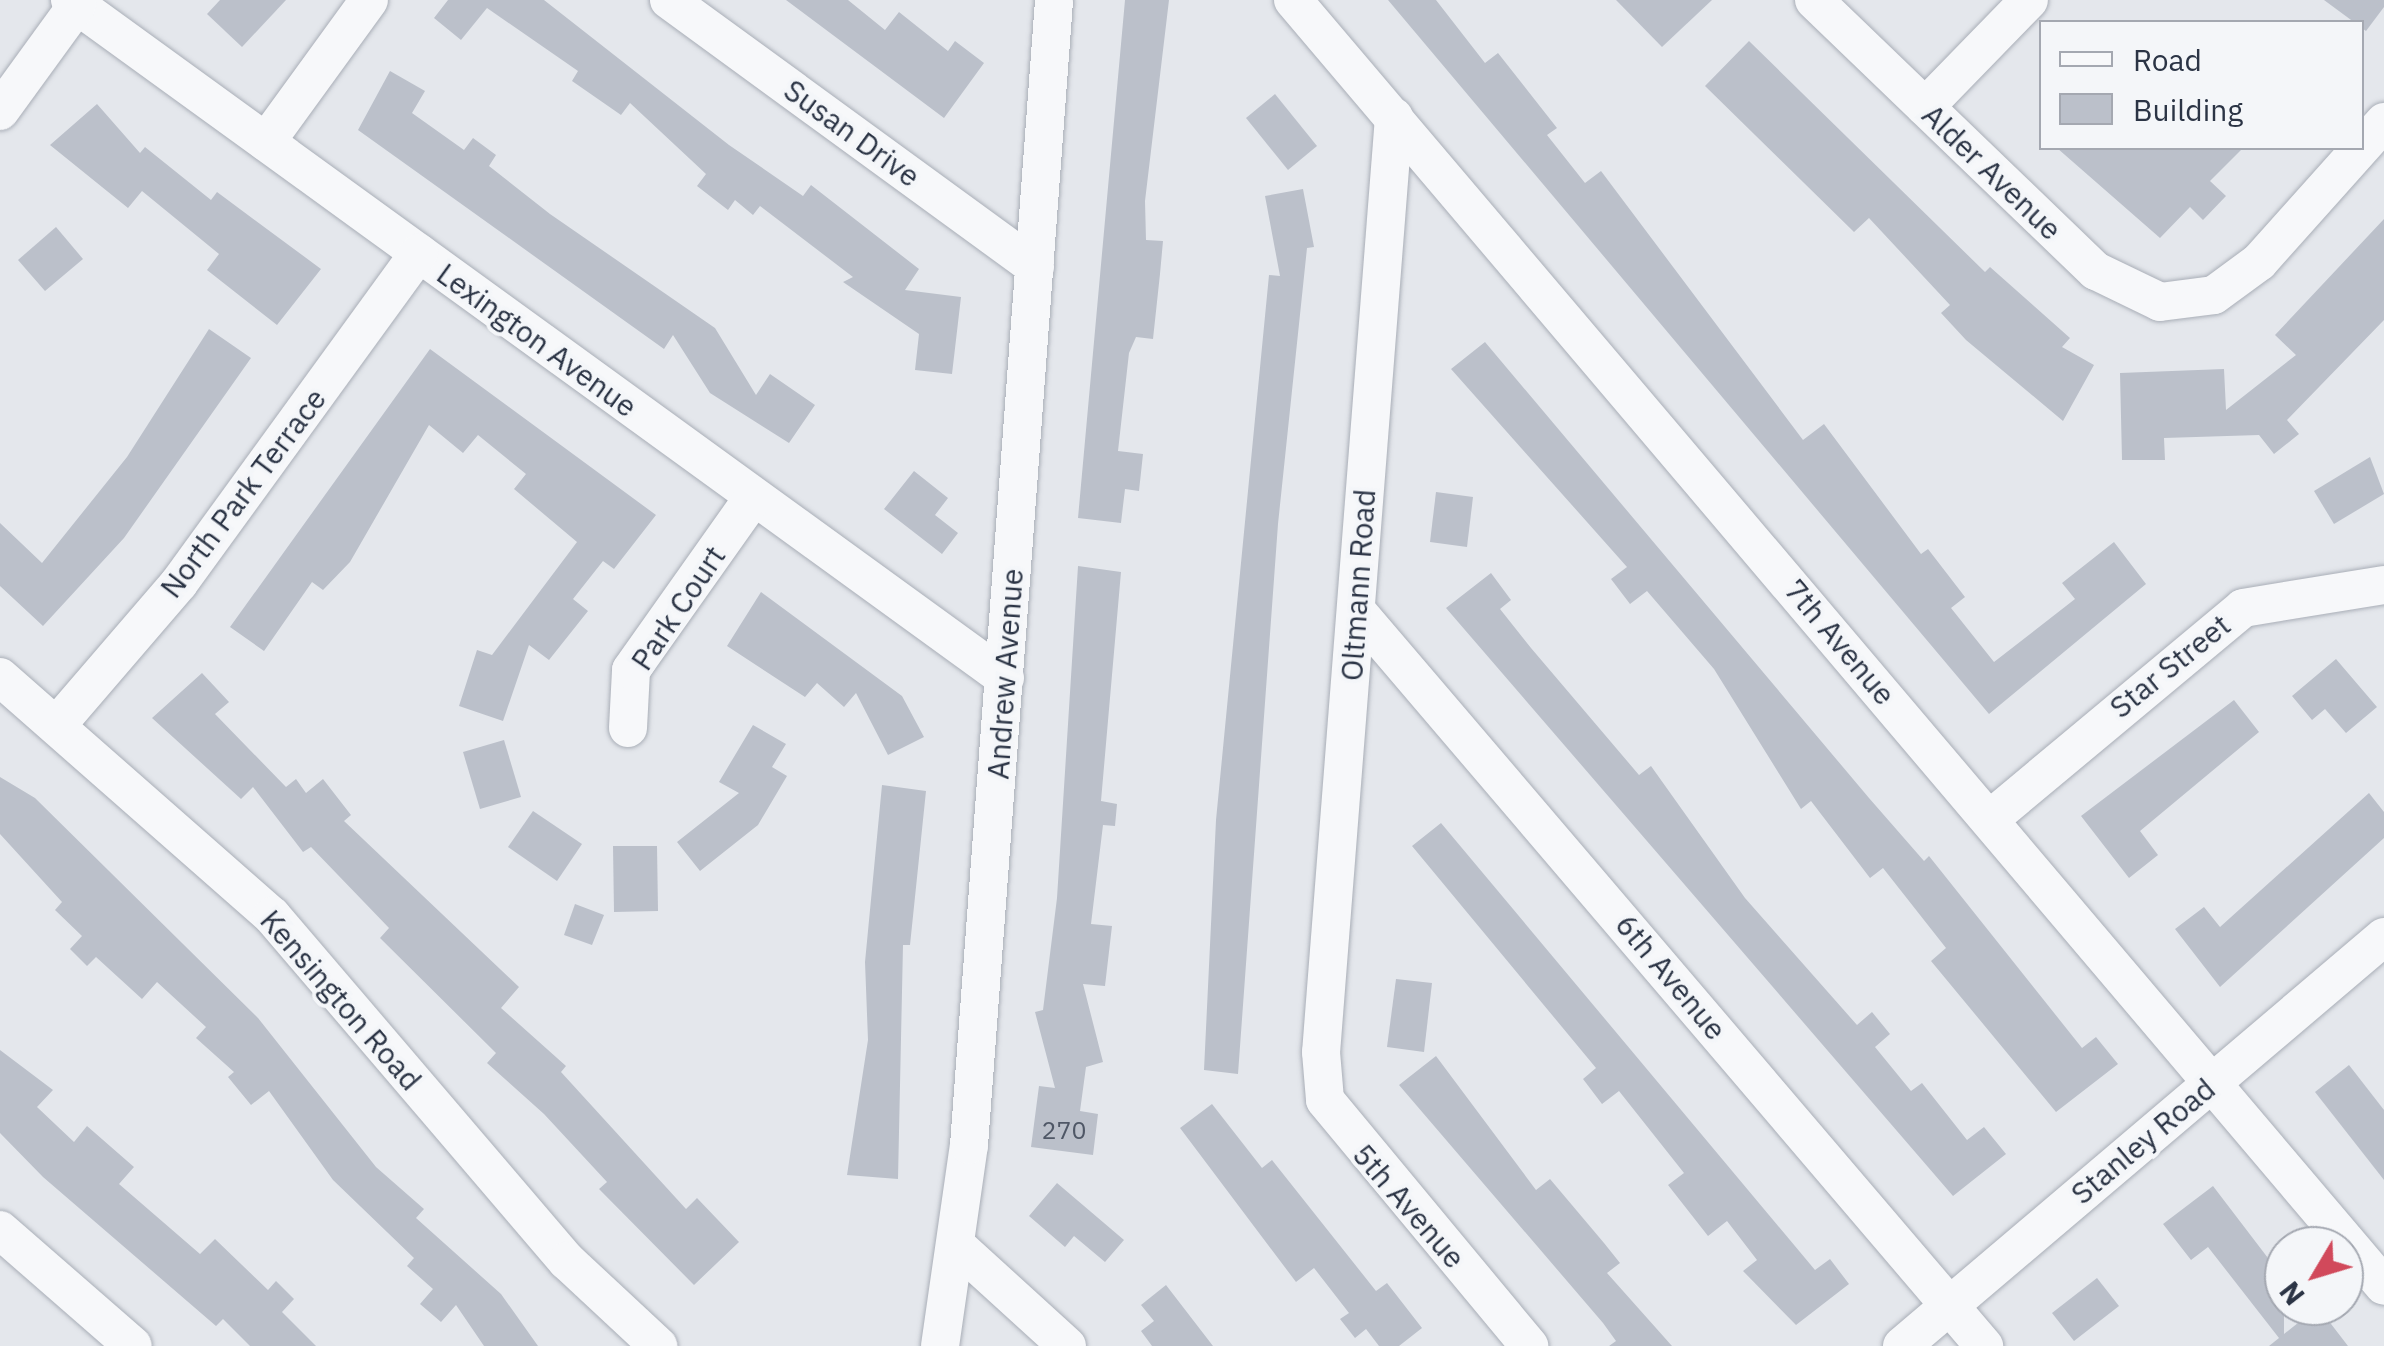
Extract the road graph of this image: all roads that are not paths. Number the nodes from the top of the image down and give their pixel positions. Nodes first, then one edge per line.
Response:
1 (369, 0) edge
2 (669, 0) edge
3 (1054, 0) edge
4 (1293, 0) edge
5 (1814, 0) edge
6 (2029, 0) edge
7 (73, 2) edge
8 (1926, 107) junction
9 (0, 111) edge
10 (1394, 117) junction
11 (2384, 122) edge
12 (266, 142) junction
13 (2364, 144) edge
14 (2359, 150) edge
15 (419, 254) junction
16 (1036, 267) junction
17 (753, 498) junction
18 (2384, 585) edge
19 (1356, 610) junction
20 (0, 678) edge
21 (1005, 678) junction
22 (57, 725) junction
23 (628, 728) dead end
24 (1990, 819) junction
25 (2384, 937) edge
26 (1321, 1052) joint
27 (2212, 1081) junction
28 (0, 1230) edge
29 (956, 1244) junction
30 (2384, 1286) edge
31 (1950, 1306) junction
32 (107, 1338) edge
33 (658, 1346) edge
34 (940, 1346) edge
35 (1067, 1346) edge
36 (1529, 1346) edge
37 (1902, 1346) edge
38 (1984, 1346) edge

1 - 12 street
2 - 16 street, Susan Drive
3 - 16 street, Andrew Avenue
4 - 10 street, 7th Avenue
5 - 8 street, Alder Avenue
6 - 8 street
7 - 9 street
7 - 12 street, Lexington Avenue
8 - 14 street, Alder Avenue
10 - 19 street, Oltmann Road
10 - 24 street, 7th Avenue
11 - 13 street, Alder Avenue
12 - 15 street, Lexington Avenue
15 - 17 street, Lexington Avenue
15 - 22 street, North Park Terrace
16 - 21 street, Andrew Avenue
17 - 21 street, Lexington Avenue
17 - 23 street, Park Court
18 - 24 street, Star Street
19 - 26 street, Oltmann Road
19 - 31 street, 6th Avenue
20 - 22 street, Kensington Road
21 - 29 street, Andrew Avenue
22 - 33 street, Kensington Road
24 - 27 street, 7th Avenue
25 - 27 street, Stanley Road
26 - 36 street, 5th Avenue
27 - 30 street, 7th Avenue
27 - 31 street, Stanley Road
28 - 32 street
29 - 34 street, Andrew Avenue
29 - 35 street
31 - 37 street, Stanley Road
31 - 38 street, 6th Avenue

